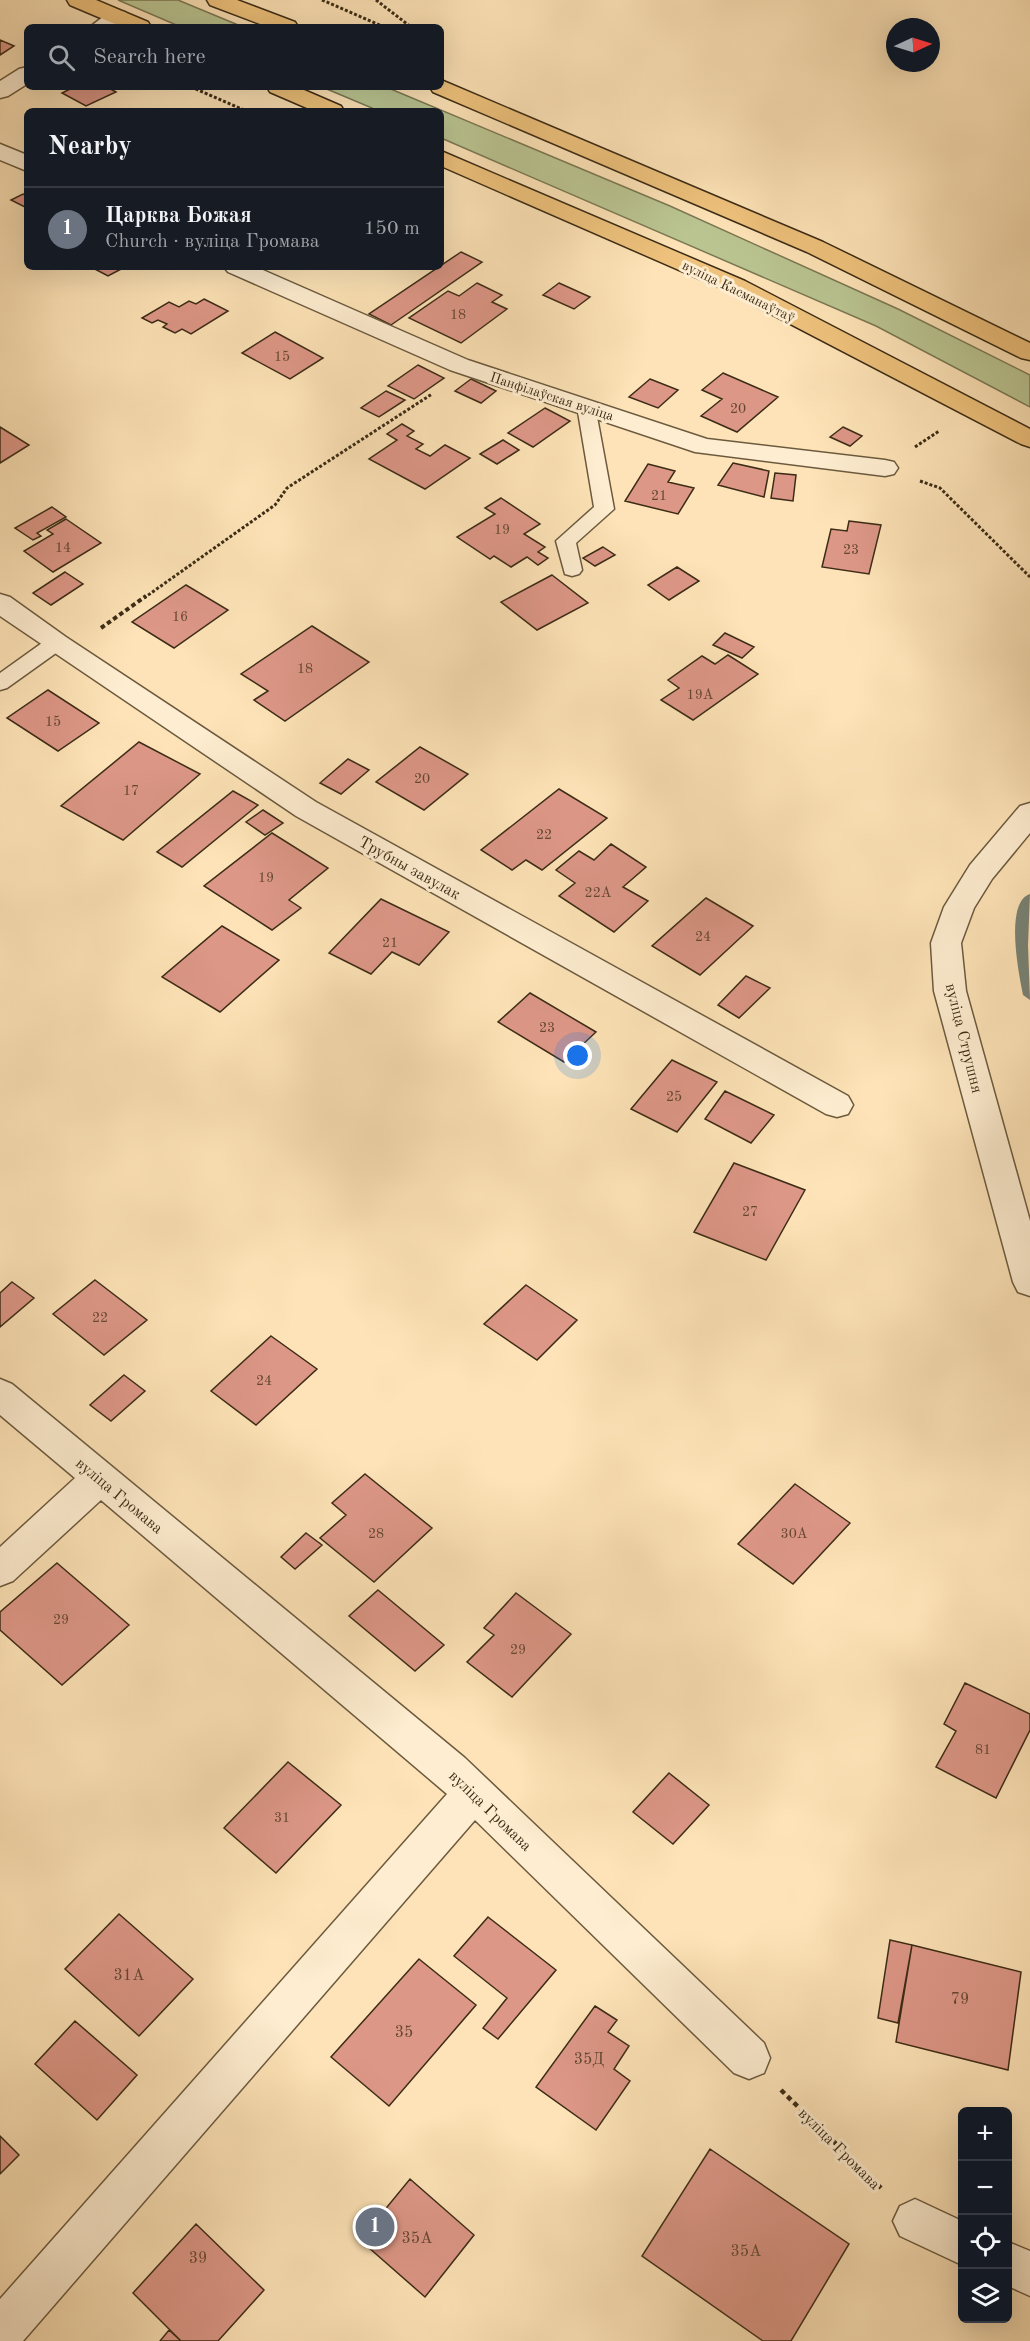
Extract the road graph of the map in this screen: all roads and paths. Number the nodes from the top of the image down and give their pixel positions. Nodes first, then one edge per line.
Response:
1 (78, 0) edge
2 (218, 0) edge
3 (321, 0) edge
4 (376, 0) edge
5 (109, 22) edge
6 (279, 24) edge
7 (377, 24) edge
8 (407, 24) edge
9 (24, 76) edge
10 (444, 88) edge
11 (198, 90) edge
12 (285, 90) edge
13 (0, 91) edge
14 (239, 108) edge
15 (326, 108) edge
16 (0, 151) edge
17 (444, 159) edge
18 (24, 163) edge
19 (243, 270) edge
20 (1030, 352) edge
21 (470, 369) junction
22 (586, 406) junction
23 (932, 424) dead end
24 (942, 429) dead end
25 (1030, 439) edge
26 (885, 468) joint
27 (572, 570) dead end
28 (1030, 577) edge
29 (0, 603) edge
30 (62, 647) junction
31 (0, 683) edge
32 (1030, 813) edge
33 (837, 1105) dead end
34 (1030, 1282) edge
35 (0, 1394) edge
36 (100, 1478) junction
37 (0, 1570) edge
38 (473, 1793) junction
39 (749, 2058) joint
40 (915, 2221) joint
41 (958, 2241) edge
42 (1012, 2266) edge
43 (1030, 2274) edge
44 (0, 2333) edge

1 - 5 main road
2 - 6 main road
3 - 7 path
4 - 8 path
9 - 13 street
10 - 20 main road
11 - 14 path
12 - 15 main road
16 - 18 street
17 - 25 main road, вуліца Касманаўтаў
19 - 21 street, Панфілаўская вуліца
21 - 22 street, Панфілаўская вуліца
21 - 30 path
22 - 26 street, Панфілаўская вуліца
22 - 27 lane
23 - 24 path
26 - 28 path
29 - 30 street, Трубны завулак
30 - 31 lane
30 - 33 street, Трубны завулак
32 - 34 street, вуліца Струшня
35 - 36 street, вуліца Громава
36 - 37 street
36 - 38 street, вуліца Громава
38 - 39 street, вуліца Громава
38 - 44 street
39 - 40 path, вуліца Громава
40 - 41 street
42 - 43 street

